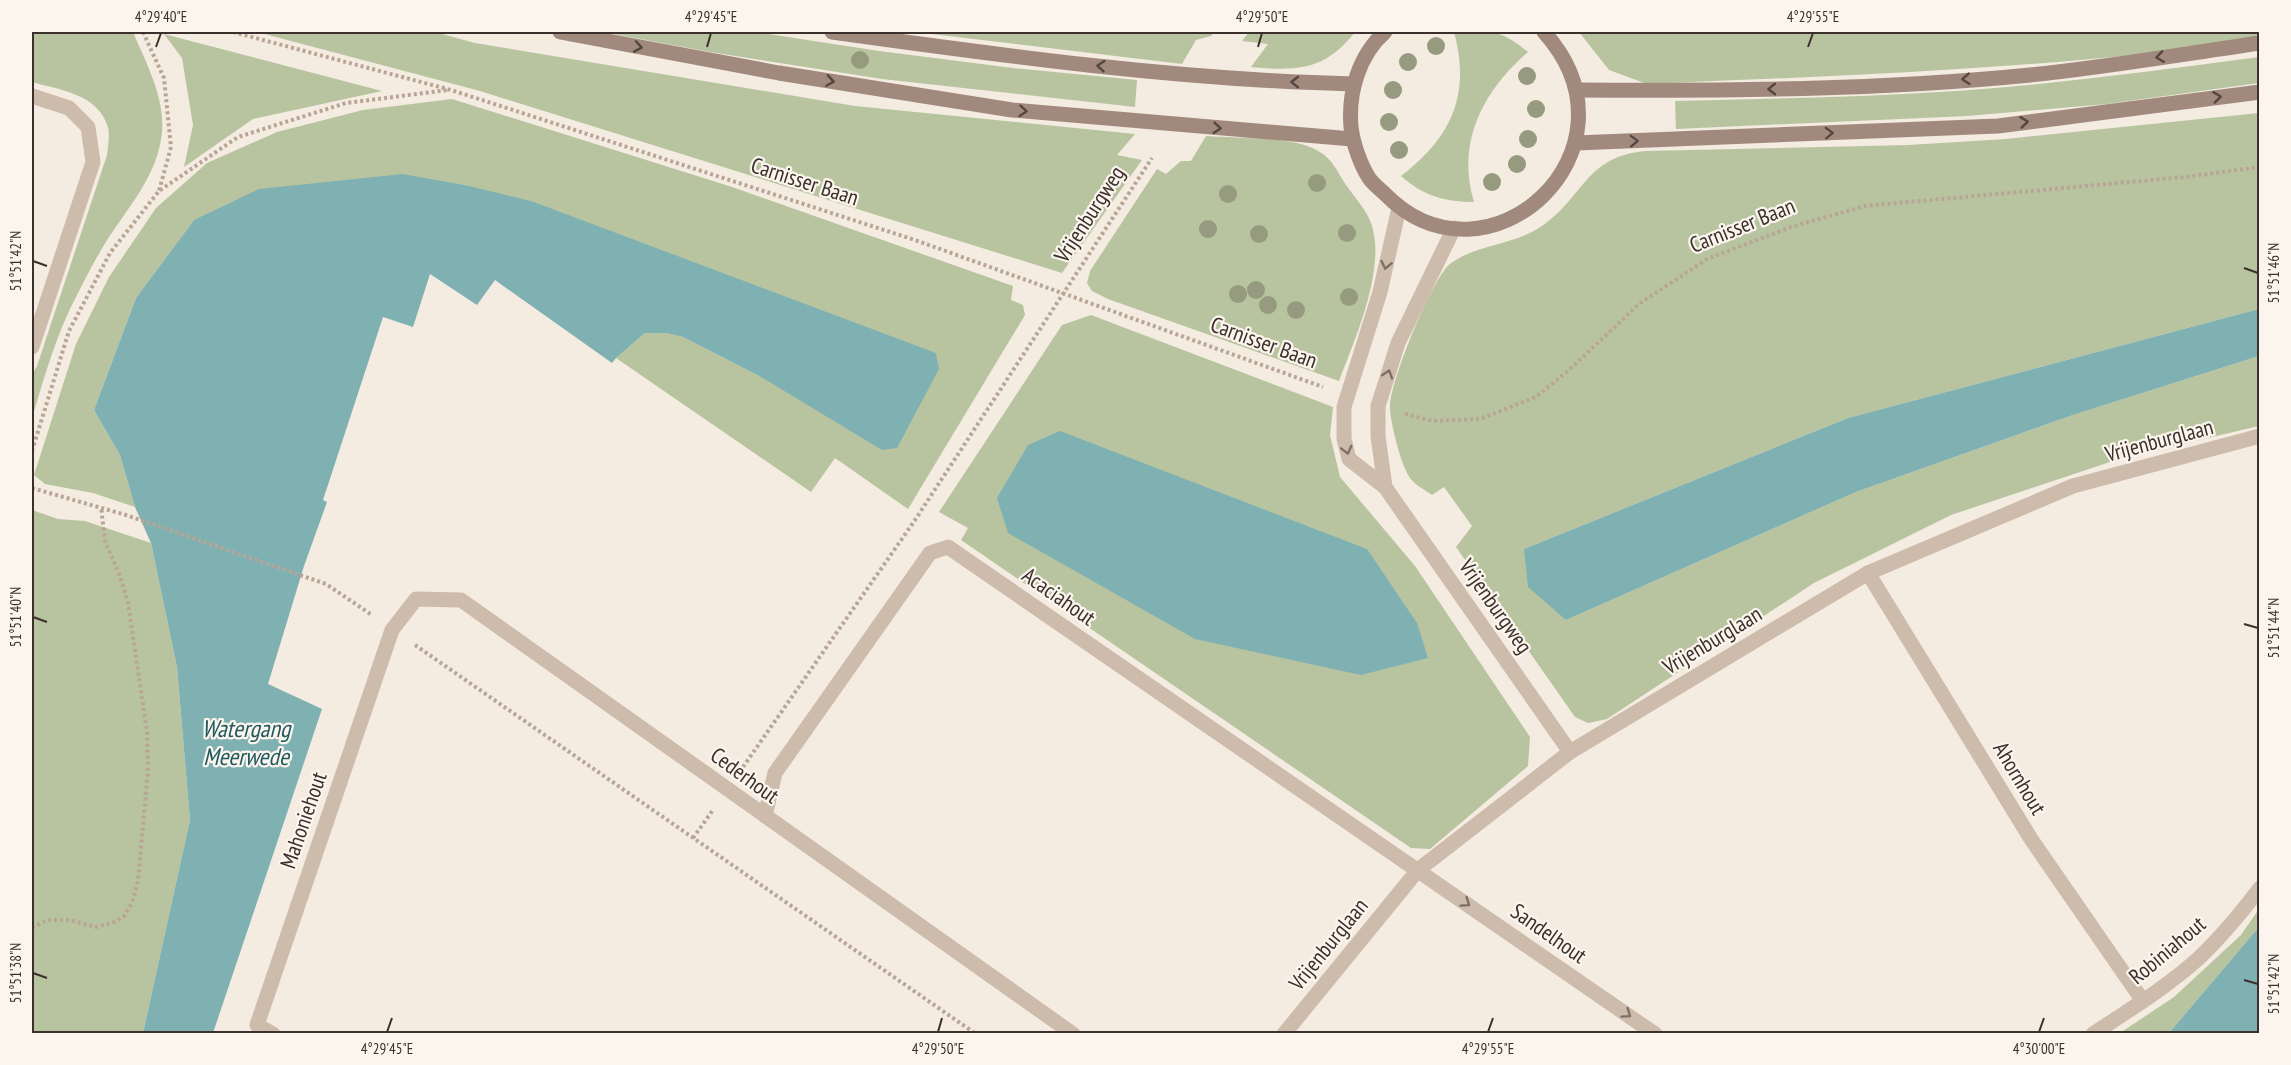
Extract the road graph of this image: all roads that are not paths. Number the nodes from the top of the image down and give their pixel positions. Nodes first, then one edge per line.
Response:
1 (560, 32) edge
2 (832, 32) edge
3 (1385, 32) edge
4 (1544, 32) edge
5 (2259, 43) edge
6 (1354, 84) junction
7 (1577, 90) junction
8 (2259, 92) edge
9 (32, 96) edge
10 (1352, 139) junction
11 (1576, 143) junction
12 (1399, 208) junction
13 (1454, 228) junction
14 (32, 347) edge
15 (2259, 436) edge
16 (1385, 487) junction
17 (1868, 573) junction
18 (392, 630) joint
19 (1570, 752) junction
20 (765, 816) junction
21 (1418, 870) junction
22 (2259, 888) edge
23 (2143, 1001) junction
24 (273, 1034) edge
25 (1072, 1034) edge
26 (1284, 1034) edge
27 (1655, 1034) edge
28 (2093, 1034) edge

1 -> 10 main road
6 -> 2 main road
3 - 6 main road
4 - 7 main road
5 -> 7 main road
6 - 10 main road
7 - 11 main road
11 -> 8 main road
9 - 14 street
10 - 12 main road
11 - 13 main road
12 - 13 main road
12 -> 16 street, Vrijenburgweg
16 -> 13 street, Vrijenburgweg
15 - 17 street, Vrijenburglaan
16 - 19 street, Vrijenburgweg
17 - 19 street, Vrijenburglaan
17 - 23 street, Ahornhout
18 - 20 street, Cederhout
18 - 24 street, Mahoniehout
19 - 21 street, Vrijenburglaan
20 - 21 street, Acaciahout
20 - 25 street, Cederhout
21 - 26 street, Vrijenburglaan
21 -> 27 street, Sandelhout
22 - 23 street, Robiniahout
23 - 28 street, Robiniahout

